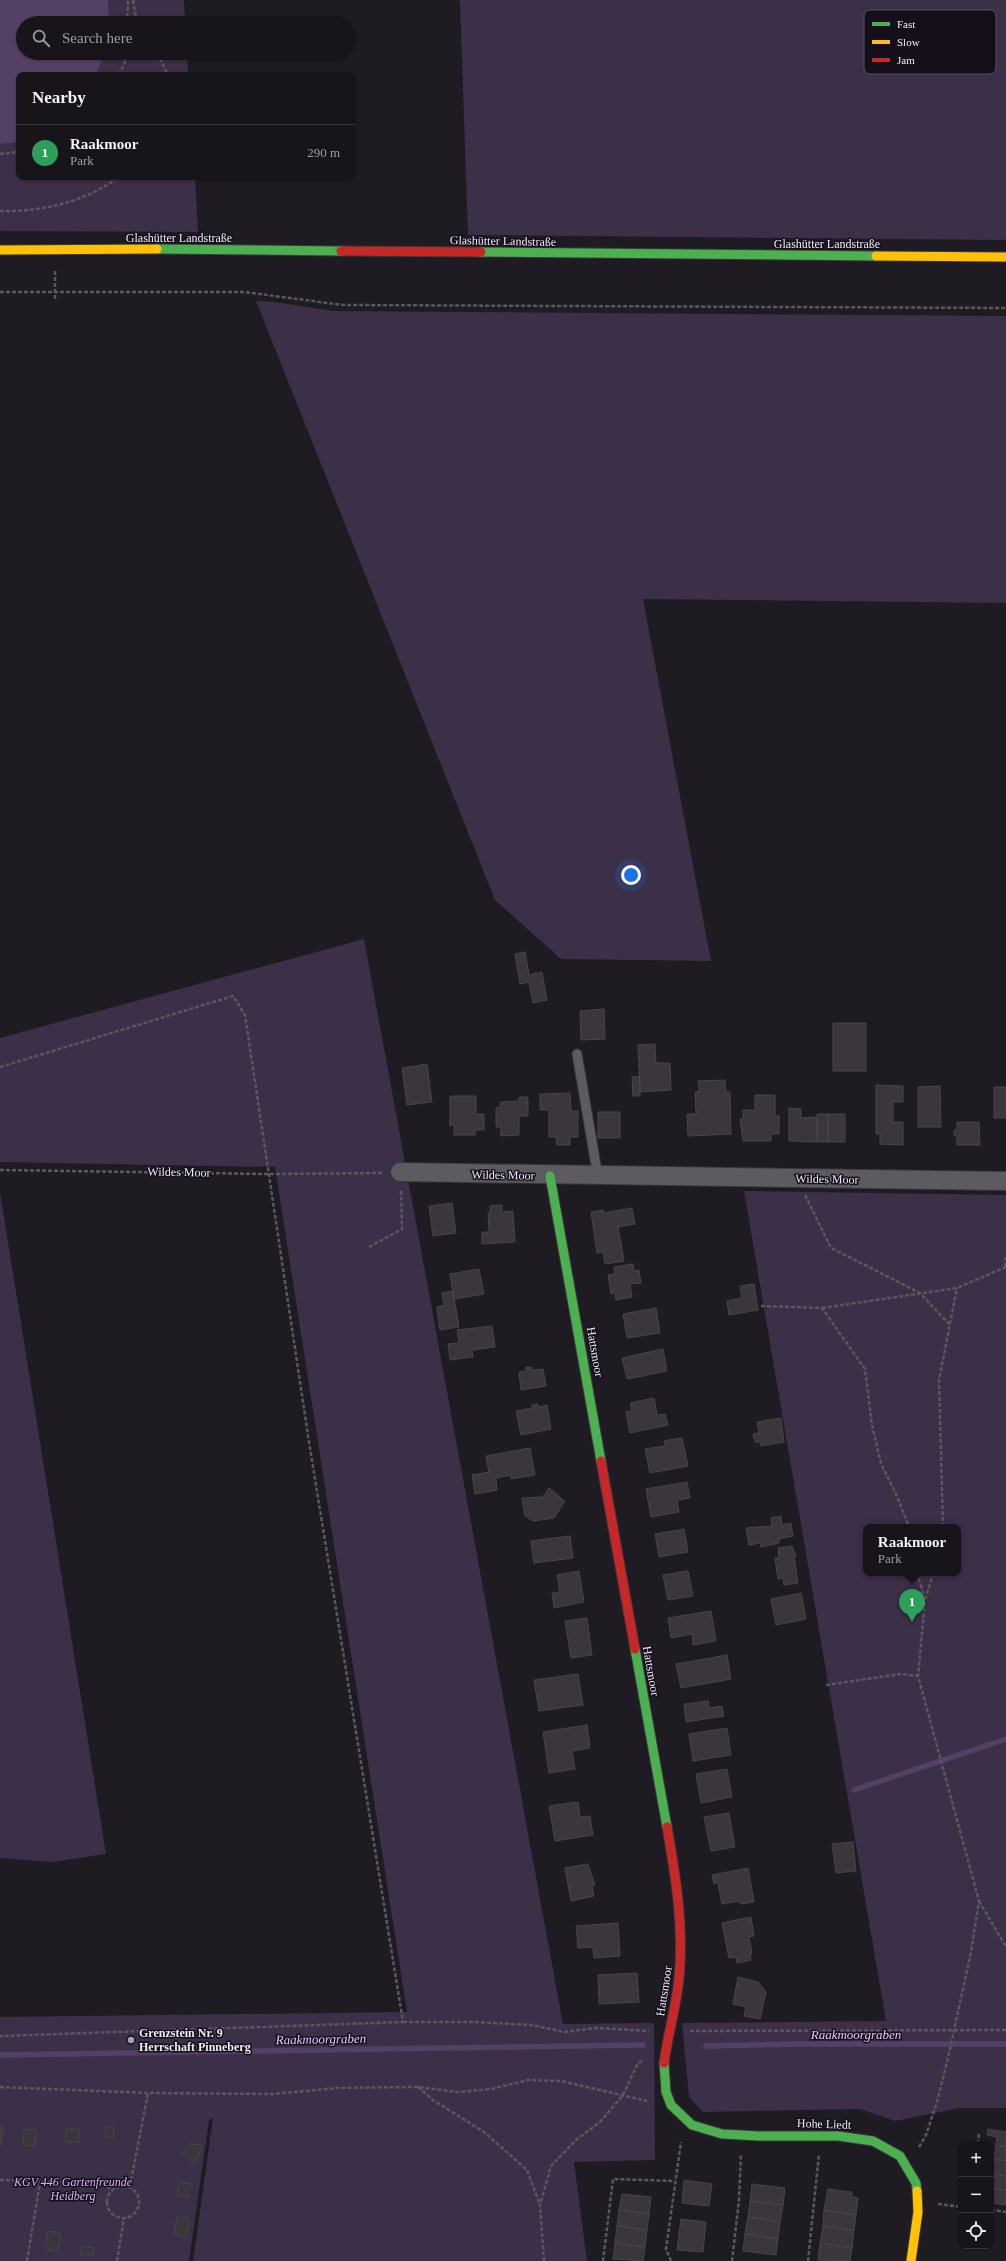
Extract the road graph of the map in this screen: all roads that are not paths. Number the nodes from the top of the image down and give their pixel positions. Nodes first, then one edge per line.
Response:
1 (0, 250) edge
2 (1006, 257) edge
3 (577, 1054) dead end
4 (400, 1172) road end
5 (550, 1176) junction
6 (598, 1177) junction
7 (1006, 1181) edge
8 (729, 2135) joint
9 (911, 2261) edge

1 - 2 street, Glashütter Landstraße
3 - 6 lane
4 - 5 street, Wildes Moor
5 - 6 street, Wildes Moor
5 - 8 street, Hattsmoor
6 - 7 street, Wildes Moor
8 - 9 street, Hohe Liedt

